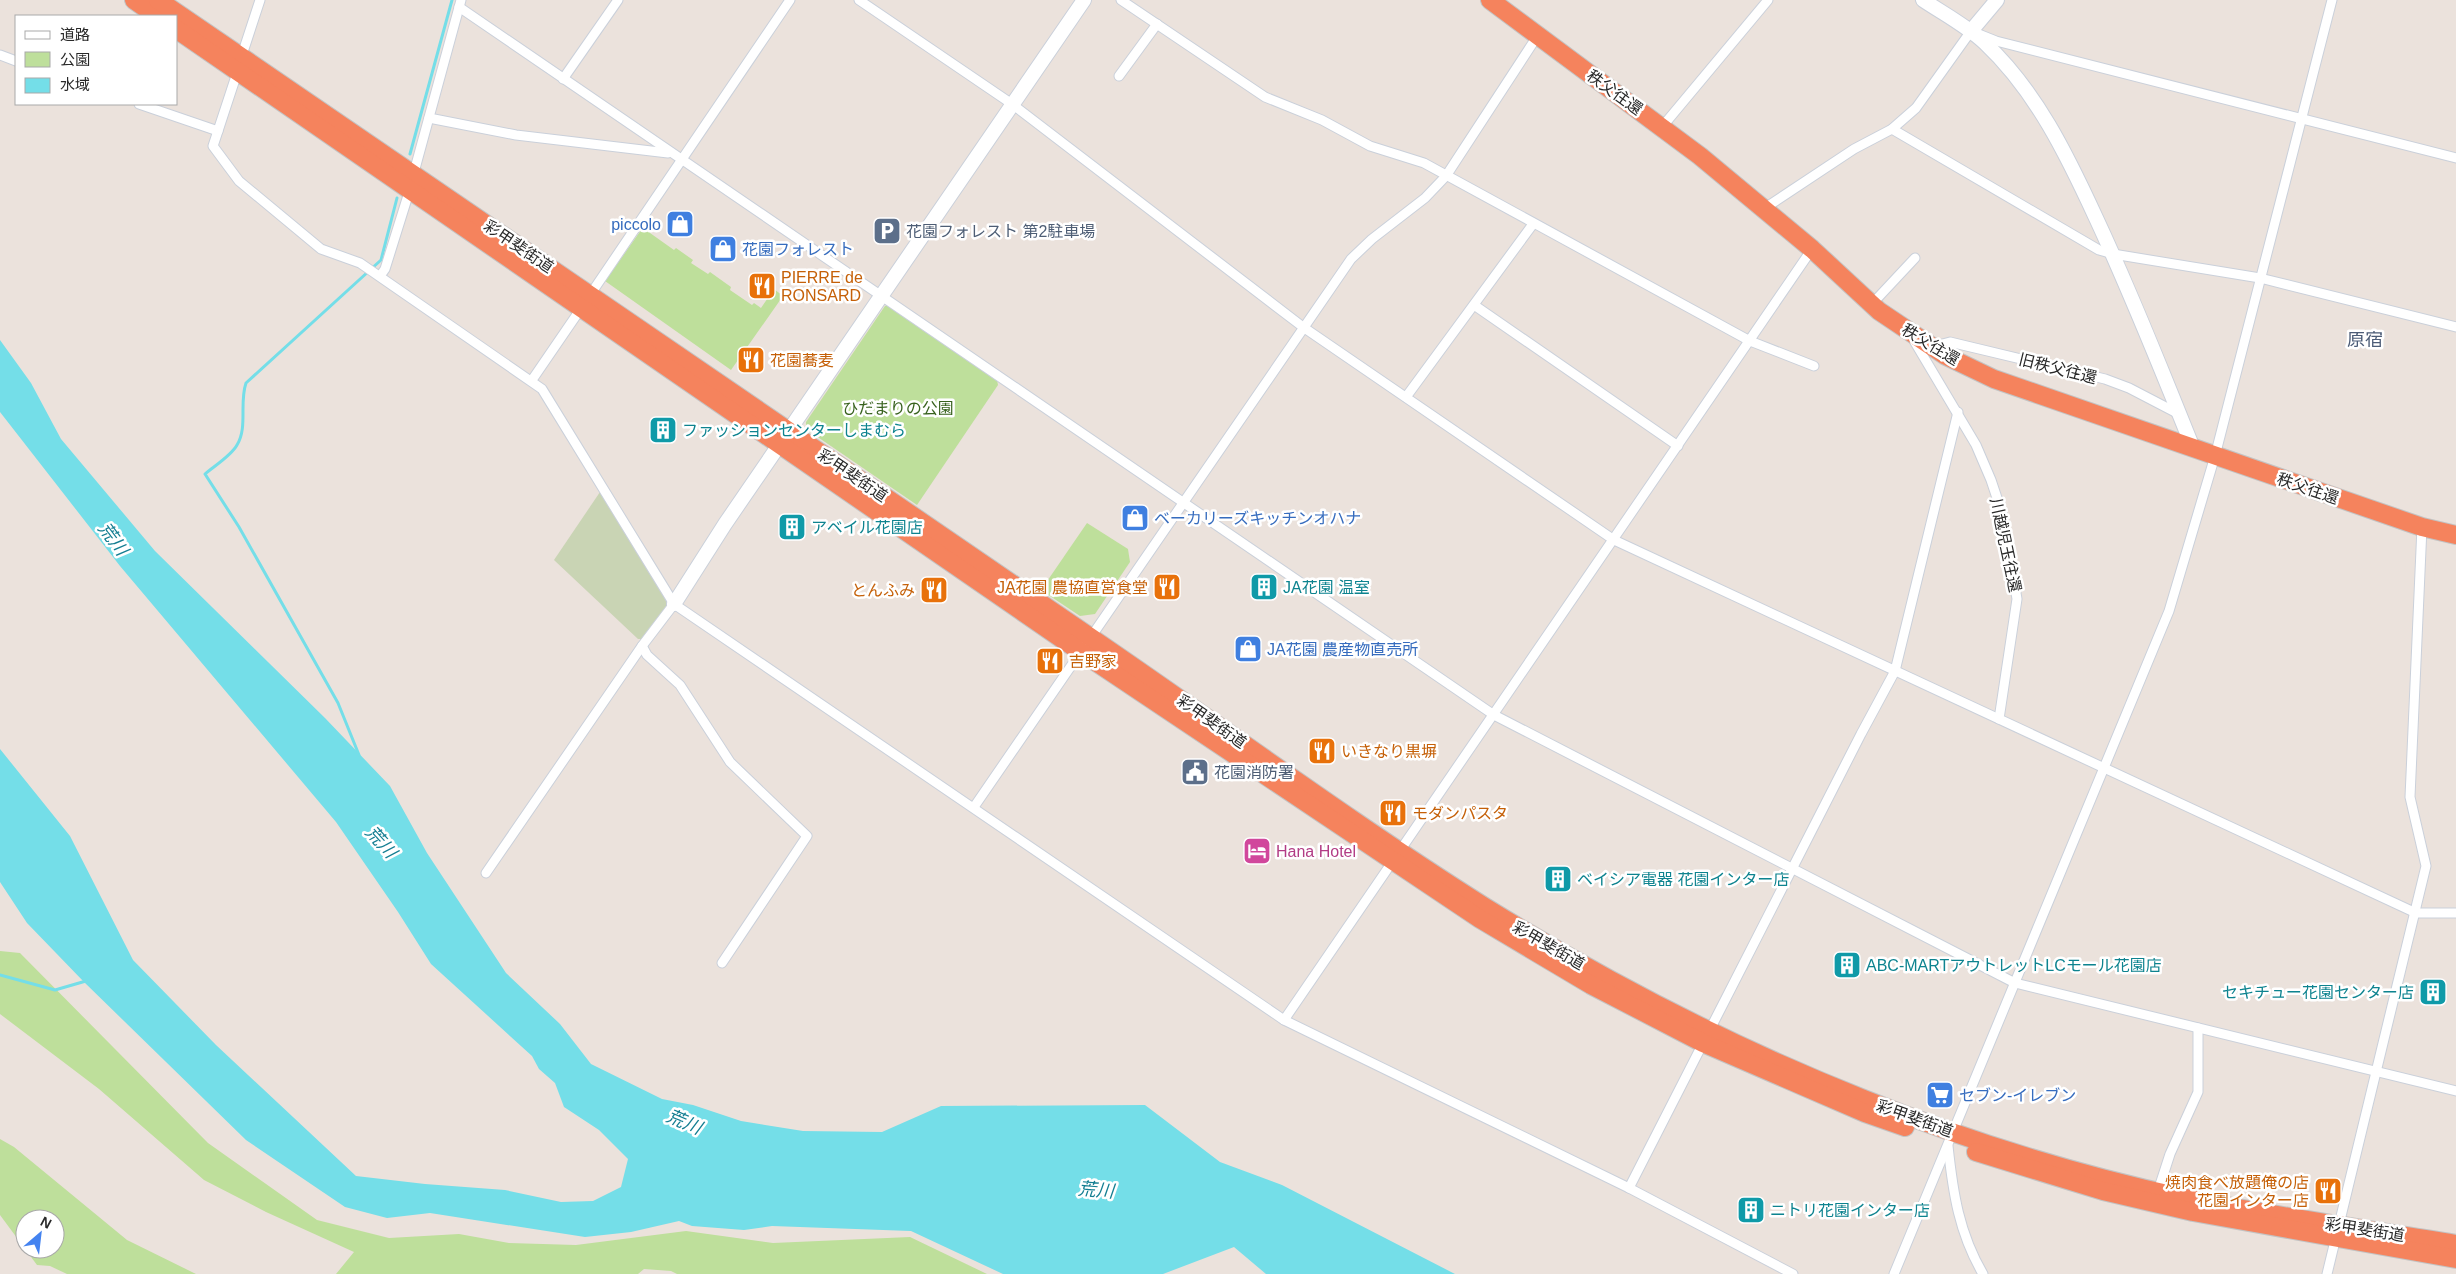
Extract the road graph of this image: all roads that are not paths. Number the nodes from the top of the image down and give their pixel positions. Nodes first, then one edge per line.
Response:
1 (134, 0) edge
2 (158, 0) edge
3 (260, 0) edge
4 (618, 0) edge
5 (790, 0) edge
6 (859, 0) edge
7 (1084, 0) edge
8 (1121, 0) edge
9 (1490, 0) edge
10 (1768, 0) edge
11 (1923, 0) edge
12 (1997, 0) edge
13 (2332, 0) edge
14 (460, 3) edge
15 (156, 15) edge
16 (177, 15) edge
17 (178, 16) edge
18 (1157, 24) junction
19 (178, 30) edge
20 (1971, 31) junction
21 (1538, 35) junction
22 (0, 55) edge
23 (15, 61) edge
24 (239, 64) junction
25 (1119, 76) dead end
26 (563, 79) junction
27 (1012, 104) junction
28 (142, 105) edge
29 (429, 118) junction
30 (2302, 119) junction
31 (1662, 127) junction
32 (1892, 130) junction
33 (218, 131) junction
34 (671, 153) junction
35 (2456, 158) edge
36 (682, 160) junction
37 (1446, 176) junction
38 (411, 182) junction
39 (1765, 208) junction
40 (1533, 224) junction
41 (1812, 249) junction
42 (2113, 254) junction
43 (1915, 258) dead end
44 (373, 272) junction
45 (2260, 278) junction
46 (881, 295) junction
47 (586, 301) junction
48 (1474, 305) junction
49 (1872, 305) junction
50 (1303, 327) junction
51 (2456, 327) edge
52 (1908, 332) junction
53 (1750, 341) junction
54 (1931, 347) junction
55 (1814, 366) dead end
56 (532, 380) junction
57 (1406, 397) junction
58 (1958, 412) junction
59 (2179, 414) junction
60 (784, 438) junction
61 (1678, 446) junction
62 (2193, 448) junction
63 (2215, 456) junction
64 (1184, 503) junction
65 (2422, 527) junction
66 (2456, 535) edge
67 (1614, 540) junction
68 (674, 604) junction
69 (1091, 638) junction
70 (642, 646) junction
71 (1081, 652) junction
72 (1895, 671) junction
73 (1494, 715) junction
74 (1999, 719) junction
75 (2103, 768) junction
76 (974, 808) junction
77 (1396, 856) junction
78 (1793, 870) junction
79 (486, 873) dead end
80 (2416, 913) junction
81 (2456, 913) edge
82 (722, 963) dead end
83 (2015, 983) junction
84 (1284, 1020) junction
85 (2198, 1028) junction
86 (1706, 1037) junction
87 (2377, 1071) junction
88 (2456, 1091) edge
89 (1950, 1138) junction
90 (1629, 1188) junction
91 (2158, 1191) junction
92 (2338, 1232) junction
93 (2456, 1244) edge
94 (2456, 1259) edge
95 (1793, 1274) edge
96 (1894, 1274) edge
97 (1983, 1274) edge
98 (2327, 1274) edge

1 - 15 highway
2 - 16 highway, 彩甲斐街道
3 - 24 street
4 - 26 street
5 - 36 street
6 - 27 street
7 - 27 street
8 - 18 street
9 - 21 highway, 秩父往還
10 - 31 street
11 - 20 street
12 - 20 street
13 - 30 street
14 - 26 street
14 - 29 street
17 - 24 highway, 彩甲斐街道
18 - 25 street
18 - 37 street
19 - 24 highway, 彩甲斐街道
20 - 30 street
20 - 32 street
20 - 42 street
21 - 31 highway, 秩父往還
21 - 37 street
22 - 23 street
24 - 33 street
24 - 38 highway, 彩甲斐街道
26 - 34 street
27 - 46 street
27 - 50 street
28 - 33 street
29 - 34 street
29 - 38 street
30 - 35 street
30 - 45 street
31 - 39 highway, 秩父往還
32 - 39 street
32 - 42 street
33 - 44 street
34 - 36 street
36 - 46 street
36 - 47 street
37 - 40 street
37 - 50 street
38 - 44 street
38 - 47 highway, 彩甲斐街道
39 - 41 highway, 秩父往還
40 - 48 street
40 - 53 street
41 - 49 highway, 秩父往還
41 - 53 street
42 - 45 street
42 - 59 street
43 - 49 street
44 - 56 street
45 - 51 street
45 - 63 street
46 - 60 street
46 - 64 street
47 - 56 street
47 - 60 highway, 彩甲斐街道
48 - 57 street
48 - 61 street
49 - 52 highway, 秩父往還
50 - 57 street
50 - 64 street
52 - 54 highway, 秩父往還
52 - 58 street, 川越児玉往還
53 - 55 street
53 - 61 street
54 - 59 street, 旧秩父往還
54 - 62 highway, 秩父往還
56 - 68 street
57 - 67 street
58 - 72 street
58 - 74 street, 川越児玉往還
59 - 62 street
60 - 68 street
60 - 69 highway, 彩甲斐街道
60 - 71 highway, 彩甲斐街道
61 - 67 street
62 - 63 highway, 秩父往還
63 - 65 highway, 秩父往還
63 - 75 street
64 - 69 street
64 - 73 street
65 - 66 highway, 秩父往還
65 - 80 street
67 - 72 street
67 - 73 street
68 - 70 street
68 - 76 street
69 - 71 street
69 - 77 highway, 彩甲斐街道
70 - 79 street
70 - 82 street
71 - 76 street
71 - 77 highway, 彩甲斐街道
72 - 74 street
72 - 78 street
73 - 77 street
73 - 78 street
74 - 75 street
75 - 80 street
75 - 83 street
76 - 84 street
77 - 84 street
77 - 86 highway, 彩甲斐街道
78 - 83 street
78 - 86 street
80 - 81 street
80 - 87 street
83 - 85 street
83 - 89 street
84 - 90 street
85 - 87 street
85 - 91 street
86 - 89 highway, 彩甲斐街道
86 - 90 street
87 - 88 street
87 - 92 street
89 - 91 highway, 彩甲斐街道
89 - 92 highway, 彩甲斐街道
89 - 96 street
89 - 97 street
90 - 95 street
91 - 92 highway, 彩甲斐街道
92 - 93 highway, 彩甲斐街道
92 - 94 highway, 彩甲斐街道
92 - 98 street

